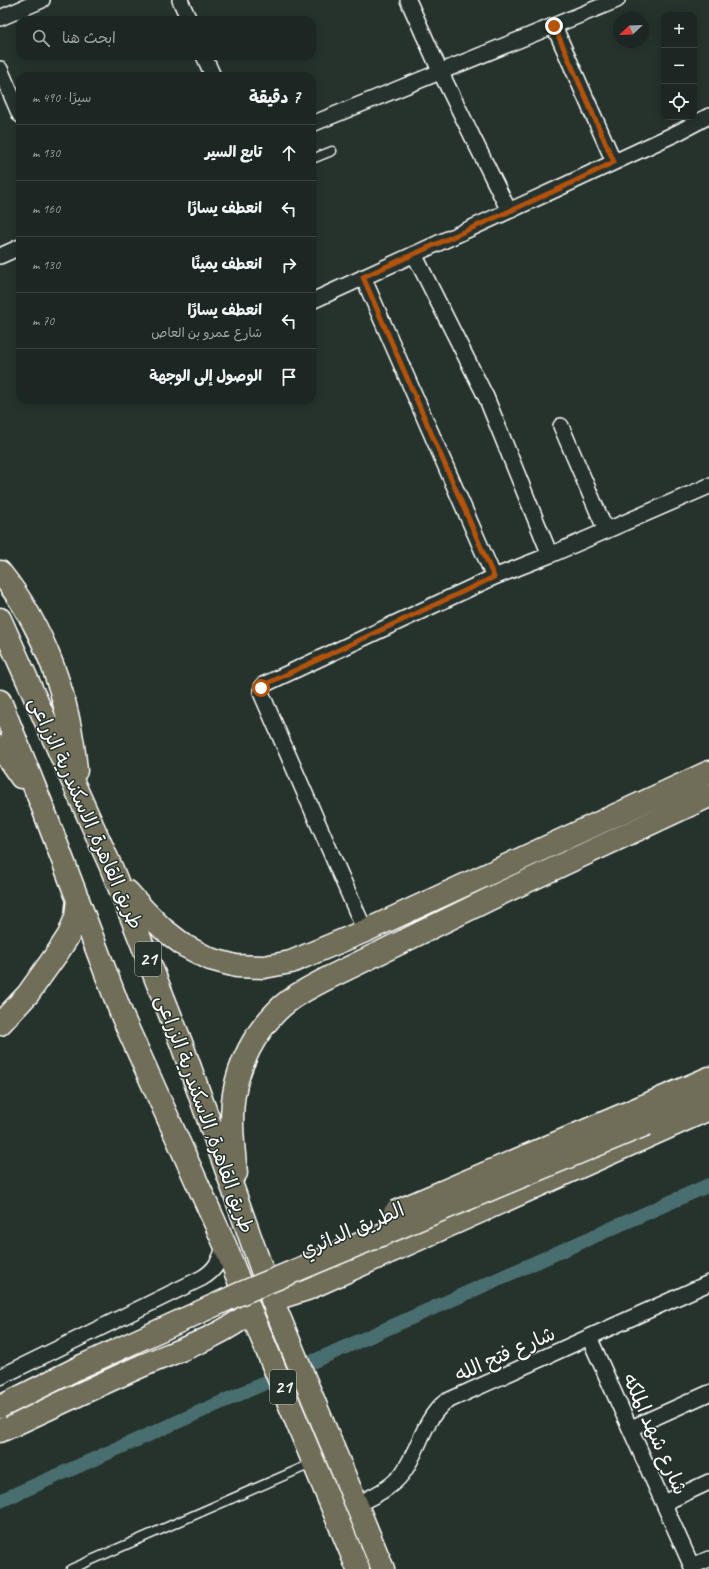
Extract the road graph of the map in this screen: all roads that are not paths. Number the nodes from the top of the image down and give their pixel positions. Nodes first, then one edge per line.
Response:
1 (42, 0) edge
2 (180, 0) edge
3 (408, 0) edge
4 (607, 2) edge
5 (186, 16) edge
6 (0, 18) edge
7 (554, 26) junction
8 (206, 60) edge
9 (0, 69) edge
10 (440, 71) junction
11 (211, 72) edge
12 (16, 106) edge
13 (709, 116) edge
14 (316, 122) edge
15 (332, 151) dead end
16 (316, 157) edge
17 (614, 162) junction
18 (509, 211) junction
19 (16, 249) edge
20 (414, 254) junction
21 (0, 256) edge
22 (363, 277) junction
23 (316, 298) edge
24 (561, 426) dead end
25 (709, 486) edge
26 (606, 531) junction
27 (550, 555) junction
28 (0, 572) edge
29 (494, 577) junction
30 (0, 619) edge
31 (0, 701) edge
32 (0, 747) edge
33 (709, 772) edge
34 (78, 792) junction
35 (709, 796) edge
36 (41, 803) junction
37 (111, 868) junction
38 (494, 870) junction
39 (504, 892) junction
40 (78, 899) junction
41 (365, 931) junction
42 (0, 1024) edge
43 (709, 1078) edge
44 (709, 1095) edge
45 (709, 1109) edge
46 (644, 1115) junction
47 (242, 1214) junction
48 (225, 1245) junction
49 (709, 1284) edge
50 (274, 1303) junction
51 (252, 1315) junction
52 (589, 1337) junction
53 (0, 1377) edge
54 (0, 1391) edge
55 (709, 1392) edge
56 (0, 1407) edge
57 (631, 1428) junction
58 (0, 1431) edge
59 (313, 1460) junction
60 (709, 1482) edge
61 (664, 1503) junction
62 (356, 1505) junction
63 (709, 1559) edge
64 (693, 1568) edge
65 (71, 1569) edge
66 (358, 1569) edge
67 (383, 1569) edge

1 - 6 street
2 - 5 street
3 - 10 street
4 - 7 street
7 - 10 street
7 - 17 street
8 - 11 street
9 - 12 street
10 - 14 street
10 - 18 street
13 - 17 street
15 - 16 lane
17 - 18 street
18 - 20 street
19 - 21 street
20 - 22 street
20 - 27 street
22 - 23 street
22 - 29 street
24 - 26 street
25 - 26 street
26 - 27 street
27 - 29 street
28 - 34 main road
29 - 41 street
30 - 34 main road, طريق القاهرة, الاسكندرية الزراعى / 21
31 - 36 main road, طريق القاهرة, الاسكندرية الزراعى / 21
32 - 36 main road
33 - 38 main road
34 - 37 main road, طريق القاهرة, الاسكندرية الزراعى / 21
35 - 39 main road
36 - 40 main road, طريق القاهرة, الاسكندرية الزراعى / 21
37 - 41 main road
37 - 47 main road, طريق القاهرة, الاسكندرية الزراعى / 21
38 - 39 main road
38 - 41 main road
39 - 47 main road
40 - 42 main road
40 - 48 main road, طريق القاهرة, الاسكندرية الزراعى / 21
43 - 46 main road, الطريق الدائري
44 - 46 main road, الطريق الدائري
45 - 50 main road
46 - 54 main road, الطريق الدائري, bridge
46 - 56 main road, الطريق الدائري, bridge
47 - 50 main road, طريق القاهرة, الاسكندرية الزراعى / 21
48 - 51 main road, طريق القاهرة, الاسكندرية الزراعى / 21
48 - 53 street
49 - 52 street, شارع فتح الله
50 - 62 main road, طريق القاهرة, الاسكندرية الزراعى / 21
51 - 58 main road
51 - 59 main road, طريق القاهرة, الاسكندرية الزراعى / 21
52 - 57 street, شارع شهد الملكه
52 - 62 street, شارع فتح الله
55 - 57 street
57 - 61 street, شارع شهد الملكه
59 - 65 lane
59 - 66 main road, طريق القاهرة, الاسكندرية الزراعى / 21
60 - 61 street
61 - 64 street, شارع شهد الملكه
62 - 67 main road, طريق القاهرة, الاسكندرية الزراعى / 21
63 - 64 street

